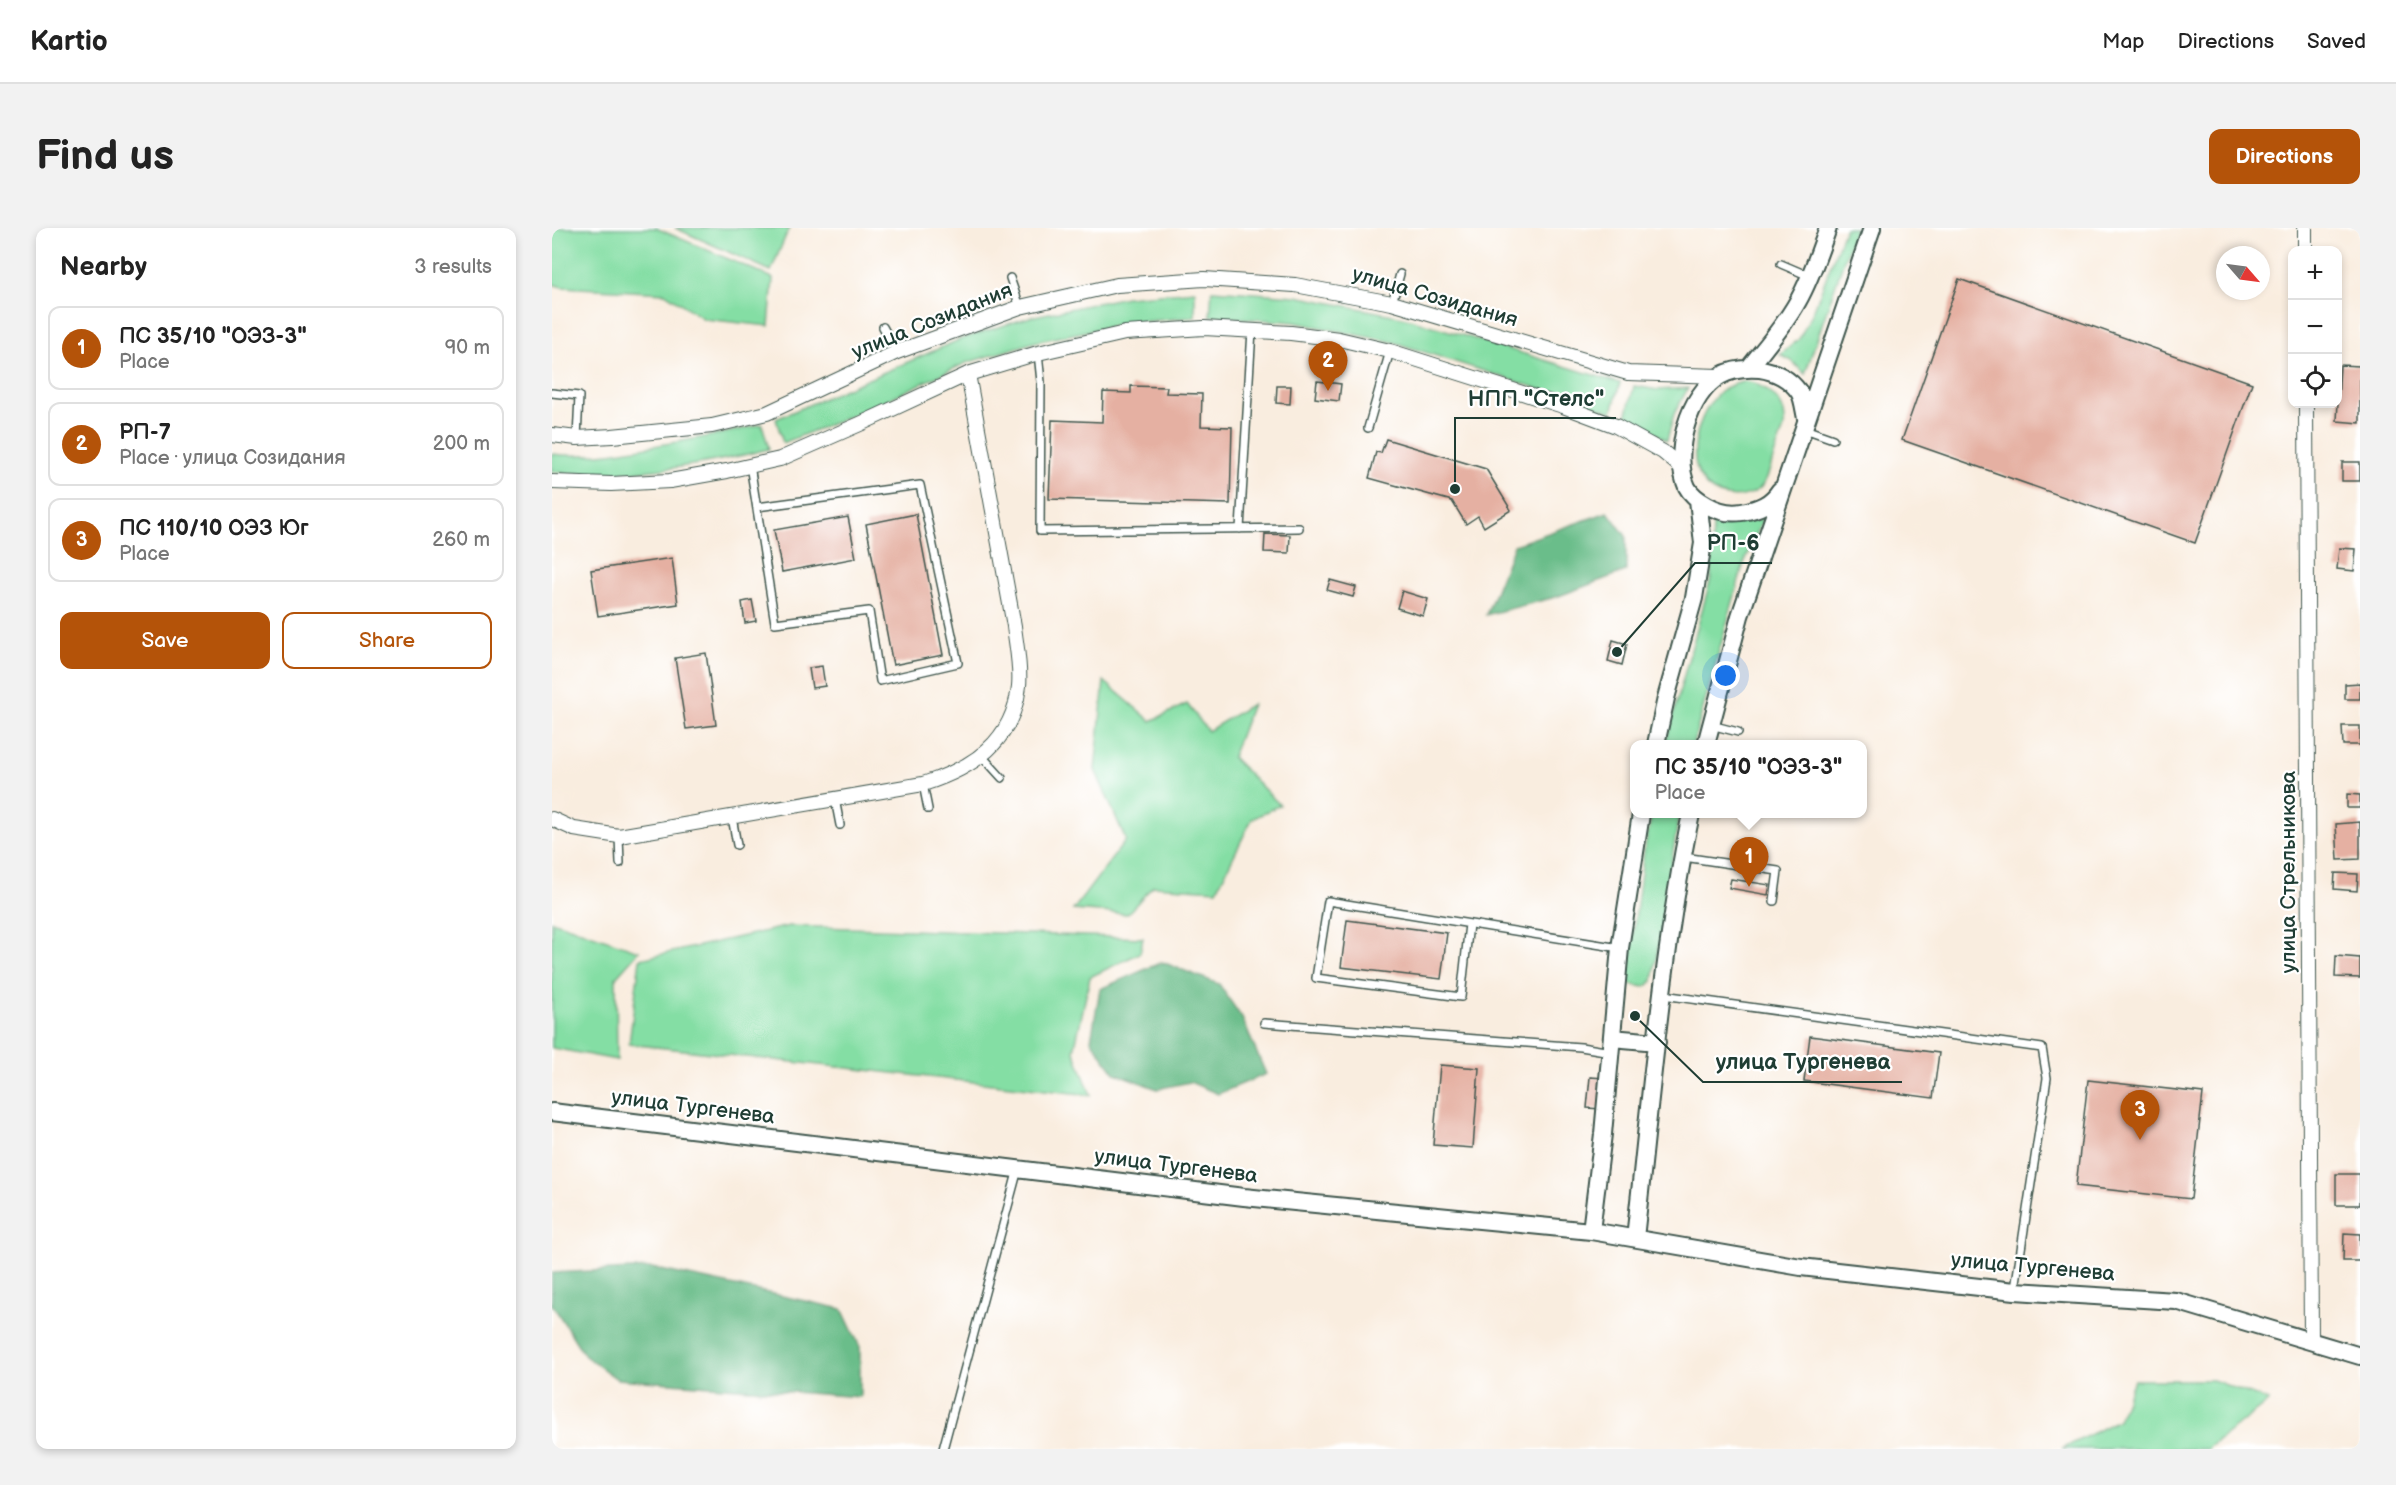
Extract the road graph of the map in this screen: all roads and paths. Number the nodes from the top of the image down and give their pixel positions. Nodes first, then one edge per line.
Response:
1 (1828, 228) edge
2 (1872, 228) edge
3 (2305, 228) edge
4 (2305, 246) edge
5 (1781, 264) dead end
6 (1400, 274) dead end
7 (1811, 277) junction
8 (1010, 278) dead end
9 (1392, 303) junction
10 (1020, 307) junction
11 (883, 327) dead end
12 (1252, 330) junction
13 (1390, 351) junction
14 (897, 352) junction
15 (1038, 352) junction
16 (1749, 368) junction
17 (968, 374) junction
18 (1719, 376) junction
19 (552, 393) edge
20 (2306, 408) edge
21 (1804, 424) junction
22 (1368, 428) dead end
23 (552, 435) edge
24 (577, 438) junction
25 (1833, 439) dead end
26 (750, 465) junction
27 (1681, 467) junction
28 (552, 482) edge
29 (1786, 482) junction
30 (1698, 500) junction
31 (757, 507) junction
32 (1299, 528) dead end
33 (1240, 529) junction
34 (1710, 725) junction
35 (1738, 732) dead end
36 (1657, 740) edge
37 (1707, 740) edge
38 (982, 756) junction
39 (1002, 778) dead end
40 (923, 783) junction
41 (835, 799) junction
42 (928, 809) dead end
43 (732, 817) junction
44 (1640, 818) edge
45 (1690, 818) edge
46 (553, 823) edge
47 (840, 825) dead end
48 (619, 836) junction
49 (737, 845) dead end
50 (1682, 857) junction
51 (620, 863) dead end
52 (1774, 901) dead end
53 (1469, 924) junction
54 (1620, 948) junction
55 (1663, 994) junction
56 (1264, 1023) dead end
57 (1657, 1042) junction
58 (1612, 1045) junction
59 (552, 1112) edge
60 (1018, 1169) junction
61 (1591, 1231) junction
62 (1635, 1238) junction
63 (2015, 1291) junction
64 (2311, 1341) junction
65 (2360, 1356) edge
66 (943, 1449) edge

1 - 7 street
2 - 21 street
3 - 4 street
5 - 7 lane
6 - 9 lane
7 - 16 street
8 - 10 lane
9 - 10 street, улица Созидания
9 - 18 street, улица Созидания
10 - 14 street, улица Созидания
11 - 14 lane
12 - 13 street
12 - 15 street
12 - 33 lane
13 - 22 lane
13 - 27 street
14 - 24 street, улица Созидания
15 - 17 street
15 - 33 lane
16 - 18 street
16 - 21 street
17 - 26 street
17 - 38 street
18 - 27 street
19 - 24 lane
20 - 64 street, улица Стрельникова
21 - 25 lane
21 - 29 street
23 - 24 street, улица Созидания
26 - 28 street
26 - 31 lane
27 - 30 street
29 - 30 street
29 - 34 street
30 - 36 street
31 - 31 lane
32 - 33 lane
34 - 35 lane
34 - 37 street
38 - 39 lane
38 - 40 street
40 - 41 street
40 - 42 lane
41 - 43 street
41 - 47 lane
43 - 48 street
43 - 49 lane
44 - 54 street
45 - 50 street
46 - 48 street
48 - 51 lane
50 - 52 lane
50 - 55 street
53 - 53 lane
53 - 54 lane
54 - 58 street
55 - 57 street
55 - 63 lane
56 - 58 lane
57 - 58 street
57 - 62 street
58 - 61 street
59 - 60 street, улица Тургенева
60 - 61 street, улица Тургенева
60 - 66 lane
61 - 62 street, улица Тургенева
62 - 63 street, улица Тургенева
63 - 64 street, улица Тургенева
64 - 65 street, улица Тургенева

